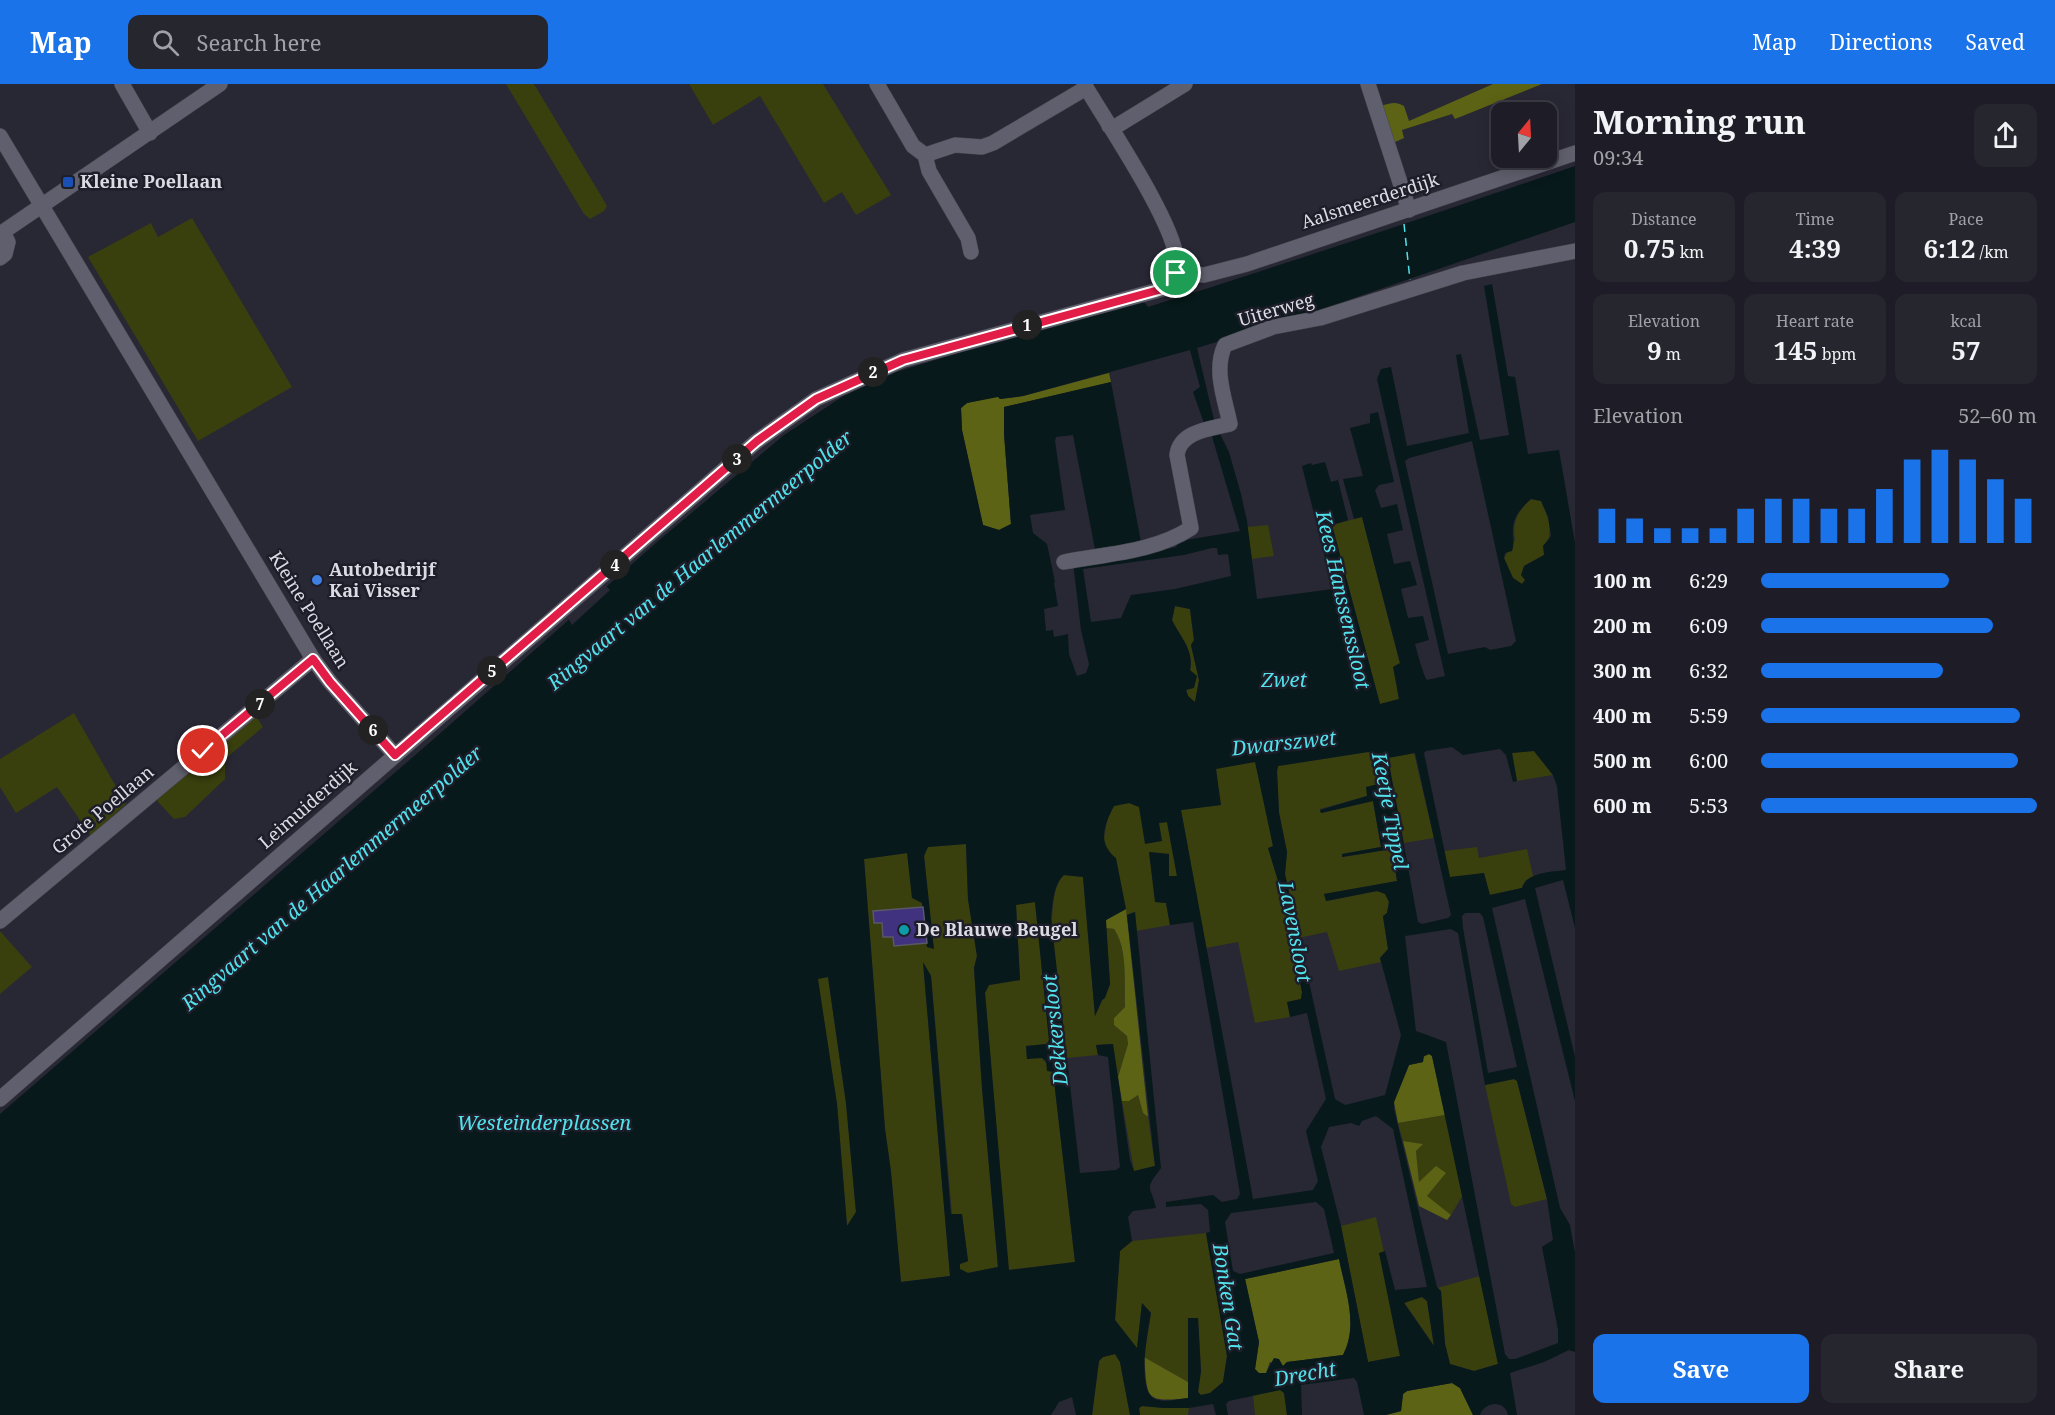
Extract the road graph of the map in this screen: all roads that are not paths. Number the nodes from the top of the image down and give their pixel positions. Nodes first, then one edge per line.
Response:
1 (122, 84) edge
2 (220, 84) edge
3 (877, 84) edge
4 (1185, 84) edge
5 (1368, 84) edge
6 (1085, 86) edge
7 (1109, 126) junction
8 (150, 133) junction
9 (0, 136) edge
10 (1575, 153) edge
11 (925, 156) junction
12 (42, 205) junction
13 (1409, 210) junction
14 (2, 233) edge
15 (1575, 251) edge
16 (971, 252) dead end
17 (0, 258) edge
18 (1176, 273) junction
19 (1064, 562) dead end
20 (313, 659) junction
21 (395, 755) junction
22 (0, 921) edge
23 (0, 1099) edge

1 - 8 street
2 - 8 street
3 - 11 street
4 - 7 street
5 - 13 street
6 - 7 street
6 - 11 street
7 - 18 street
8 - 12 street
9 - 12 street, Kleine Poellaan
10 - 13 street, Aalsmeerderdijk
11 - 16 street
12 - 14 street
12 - 20 street, Kleine Poellaan
13 - 18 street, Aalsmeerderdijk
14 - 17 street
15 - 19 street, Uiterweg
18 - 21 street, Leimuiderdijk
20 - 21 street, Kleine Poellaan
20 - 22 street, Grote Poellaan
21 - 23 street, Leimuiderdijk

